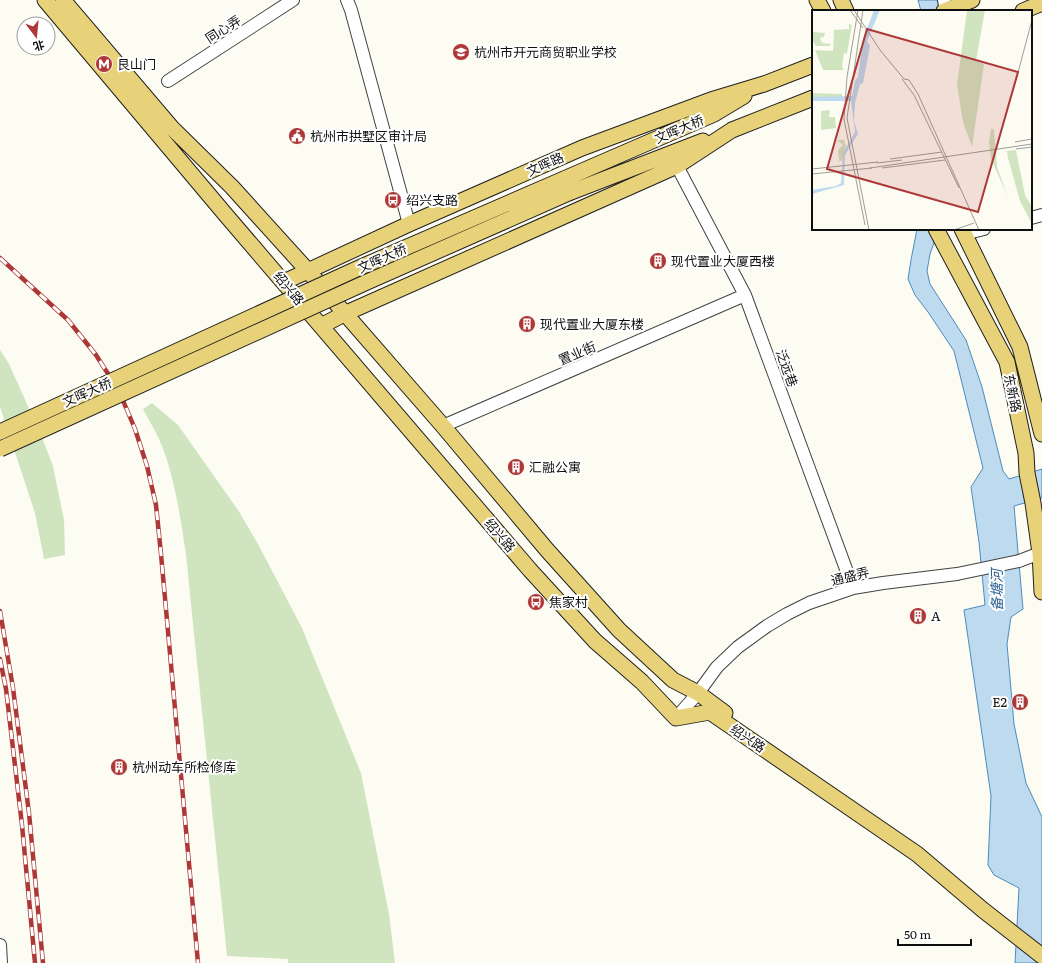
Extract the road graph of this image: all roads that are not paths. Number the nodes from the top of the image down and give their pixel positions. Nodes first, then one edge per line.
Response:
1 (45, 0) edge
2 (63, 0) edge
3 (293, 0) edge
4 (347, 0) edge
5 (817, 0) edge
6 (841, 0) edge
7 (972, 0) edge
8 (1042, 4) edge
9 (944, 7) edge
10 (822, 10) edge
11 (846, 10) edge
12 (1026, 10) edge
13 (812, 65) edge
14 (168, 81) dead end
15 (764, 84) junction
16 (812, 98) edge
17 (732, 130) junction
18 (677, 166) junction
19 (1042, 215) edge
20 (1032, 218) edge
21 (409, 224) junction
22 (974, 230) edge
23 (963, 231) edge
24 (938, 233) edge
25 (308, 271) junction
26 (284, 282) junction
27 (745, 295) junction
28 (344, 314) junction
29 (321, 326) junction
30 (443, 426) junction
31 (0, 432) edge
32 (1042, 434) edge
33 (0, 449) edge
34 (1040, 553) junction
35 (1041, 574) edge
36 (853, 588) junction
37 (1042, 592) edge
38 (698, 693) junction
39 (676, 718) junction
40 (1013, 928) junction
41 (1042, 944) edge
42 (0, 945) edge
43 (1042, 956) edge
44 (1, 963) edge

1 - 26 main road, 绍兴路
2 - 25 main road, 绍兴路
3 - 14 street, 同心弄
4 - 21 street
5 - 10 main road
6 - 11 main road
7 - 9 main road
8 - 12 main road
13 - 15 main road, 文晖路
15 - 21 main road, 文晖路
15 - 31 main road, 文晖大桥, bridge
16 - 17 main road
17 - 18 main road
17 - 33 main road, 文晖大桥, bridge
18 - 27 street, 泛远巷
18 - 28 main road
19 - 20 street
21 - 25 main road, 文晖路
22 - 23 street
23 - 32 main road, 东新路
24 - 34 main road, 东新路
25 - 26 main road, 文晖路
25 - 28 main road, 绍兴路
26 - 29 main road, 绍兴路
27 - 30 street, 置业街
27 - 36 street, 泛远巷
28 - 29 main road
28 - 30 main road, 绍兴路
29 - 39 main road, 绍兴路
30 - 38 main road, 绍兴路
34 - 35 main road, 东新路
34 - 36 street, 通盛弄, bridge
35 - 37 main road, 东新路
36 - 38 street, 通盛弄
38 - 39 street, 通盛弄
38 - 40 main road, 绍兴路
39 - 40 main road, 绍兴路
40 - 41 main road, 绍兴路
40 - 43 main road, 绍兴路
42 - 44 street

